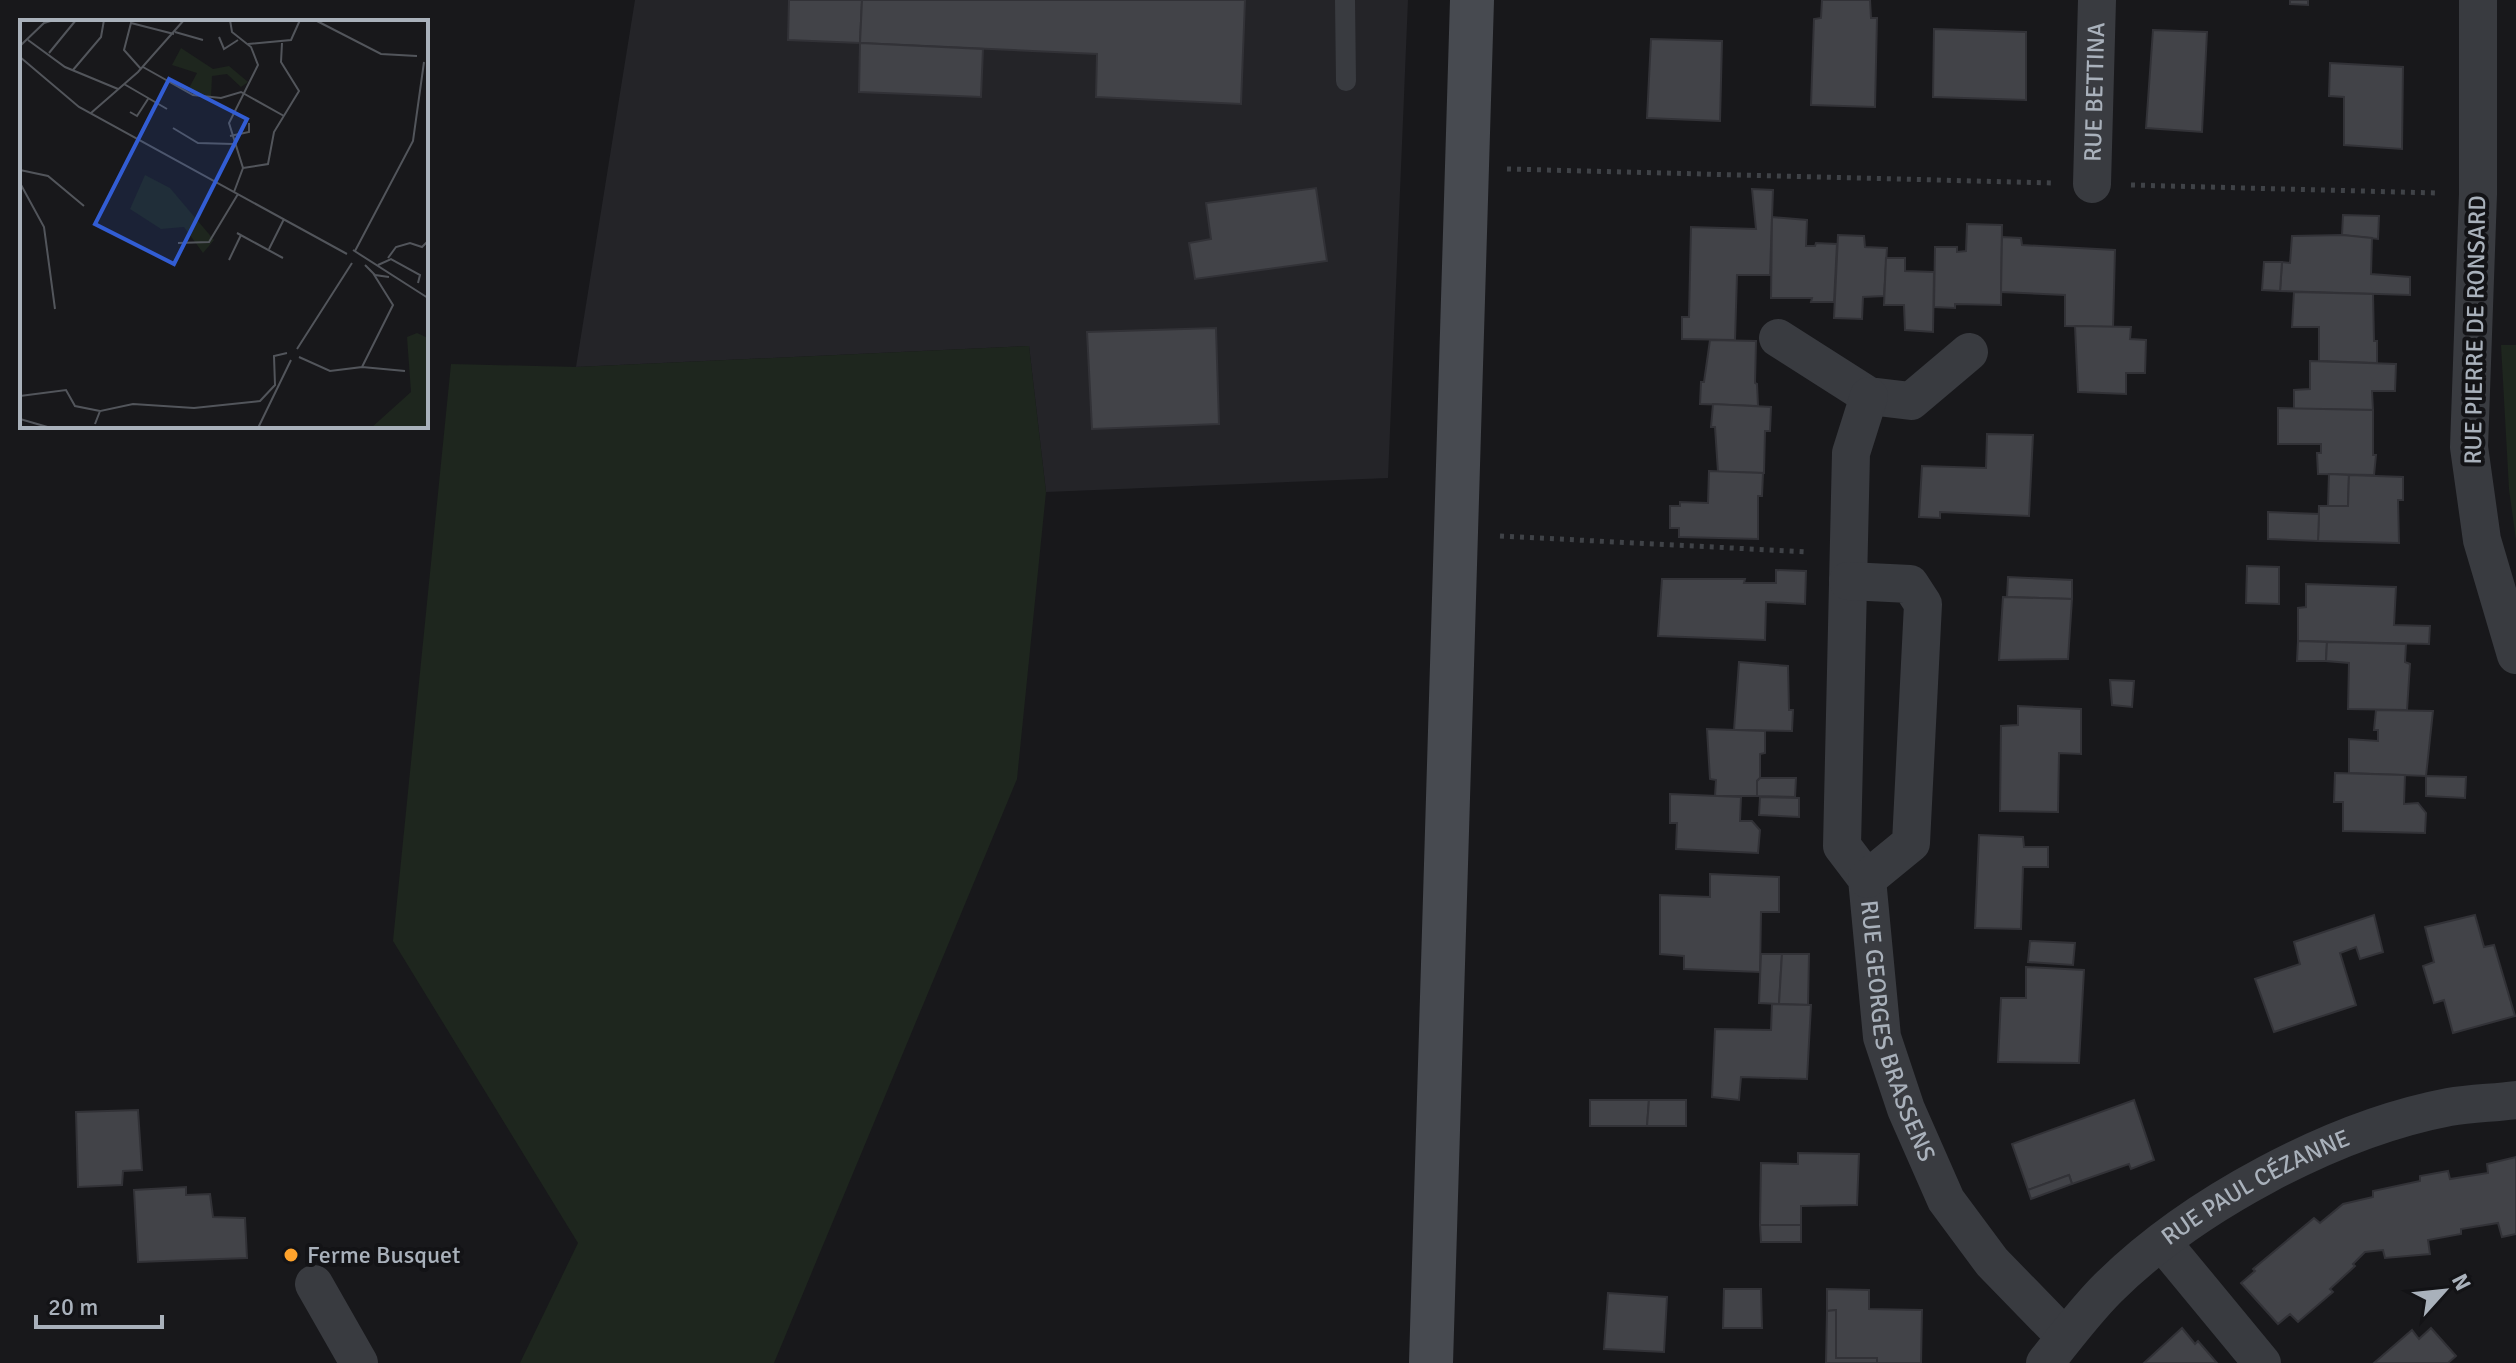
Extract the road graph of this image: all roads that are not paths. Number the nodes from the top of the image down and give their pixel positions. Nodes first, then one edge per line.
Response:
1 (1345, 0) edge
2 (1472, 0) edge
3 (2097, 0) edge
4 (2478, 0) edge
5 (1346, 81) dead end
6 (2092, 184) road end
7 (1778, 338) dead end
8 (1969, 352) dead end
9 (1869, 396) junction
10 (1848, 568) junction
11 (2516, 655) edge
12 (1867, 879) junction
13 (2516, 1100) edge
14 (2162, 1242) junction
15 (314, 1284) dead end
16 (2055, 1350) edge
17 (359, 1363) edge
18 (1431, 1363) edge
19 (2262, 1363) edge

1 - 5 lane
2 - 18 main road
3 - 6 street, RUE BETTINA
4 - 11 street, RUE PIERRE DE RONSARD
7 - 9 street
8 - 9 street
9 - 10 street, RUE GEORGES BRASSENS
10 - 12 street, RUE GEORGES BRASSENS
10 - 12 street
12 - 16 street, RUE GEORGES BRASSENS
13 - 14 street, RUE PAUL CÉZANNE
14 - 16 street, RUE PAUL CÉZANNE
14 - 19 street
15 - 17 street

